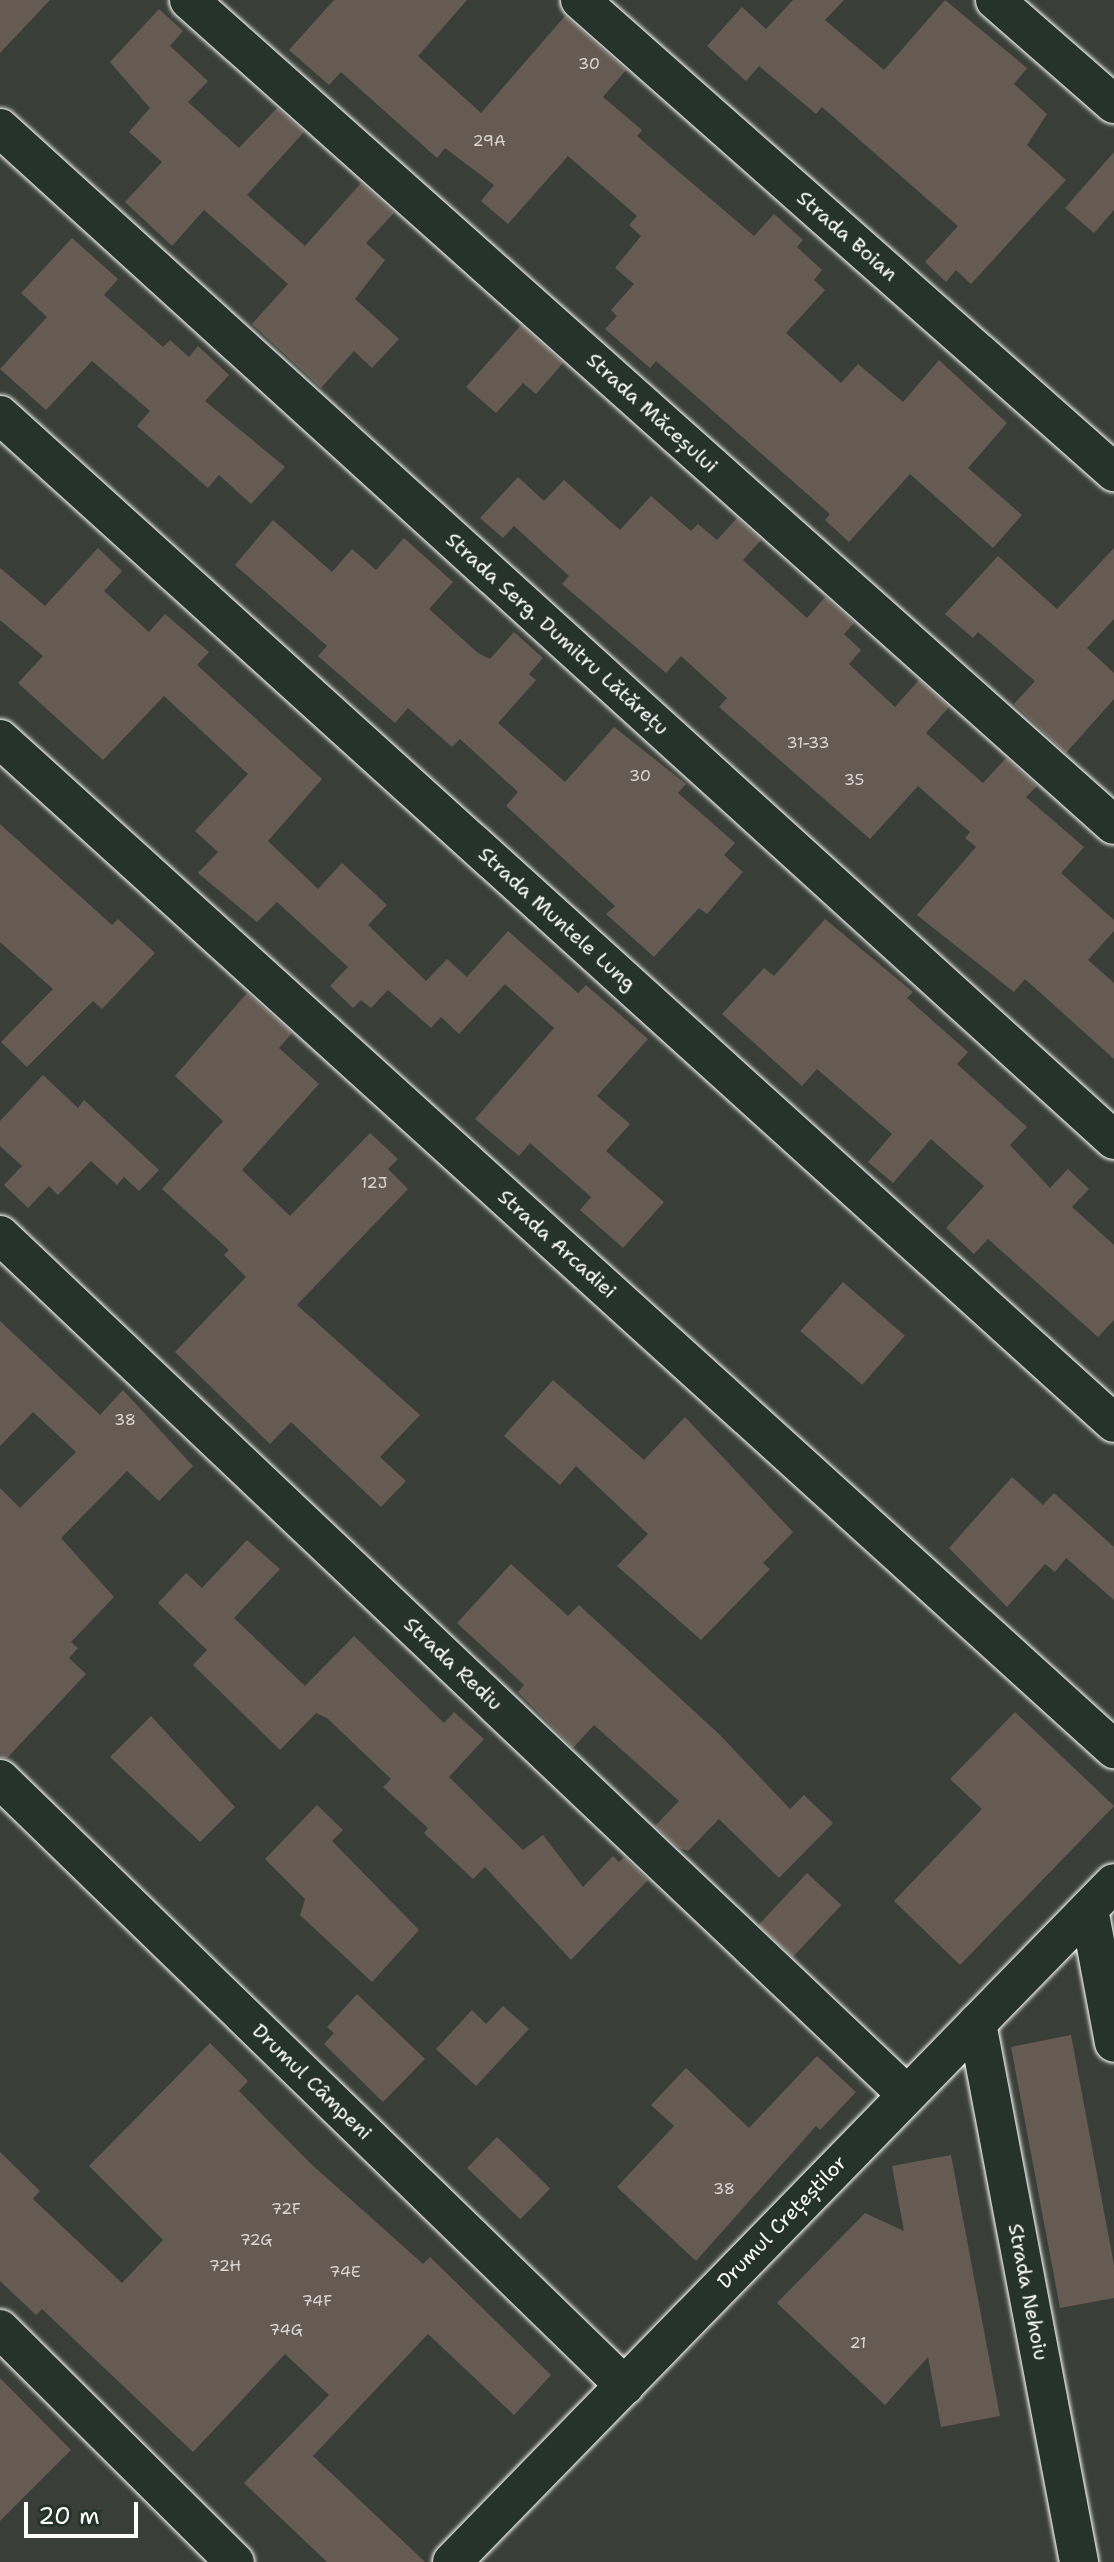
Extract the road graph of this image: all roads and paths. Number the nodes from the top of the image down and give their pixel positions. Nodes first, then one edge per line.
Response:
1 (189, 0) edge
2 (580, 0) edge
3 (995, 0) edge
4 (1114, 104) edge
5 (0, 128) edge
6 (0, 415) edge
7 (1114, 472) edge
8 (0, 739) edge
9 (1114, 825) edge
10 (1114, 1140) edge
11 (0, 1235) edge
12 (1114, 1423) edge
13 (1114, 1749) edge
14 (0, 1779) edge
15 (1102, 1896) edge
16 (977, 2023) junction
17 (1114, 2043) edge
18 (906, 2094) junction
19 (0, 2329) edge
20 (625, 2386) junction
21 (235, 2562) edge
22 (452, 2562) edge
23 (1079, 2562) edge

1 - 9 street, Strada Măceșului
2 - 7 street, Strada Boian
3 - 4 street
5 - 10 street, Strada Serg. Dumitru Lătărețu
6 - 12 street, Strada Muntele Lung
8 - 13 street, Strada Arcadiei
11 - 18 street, Strada Rediu
14 - 20 street, Drumul Câmpeni
15 - 16 street, Drumul Crețeștilor
15 - 17 street
16 - 18 street, Drumul Crețeștilor
16 - 23 street, Strada Nehoiu
18 - 20 street, Drumul Crețeștilor
19 - 21 street
20 - 22 street, Drumul Crețeștilor

